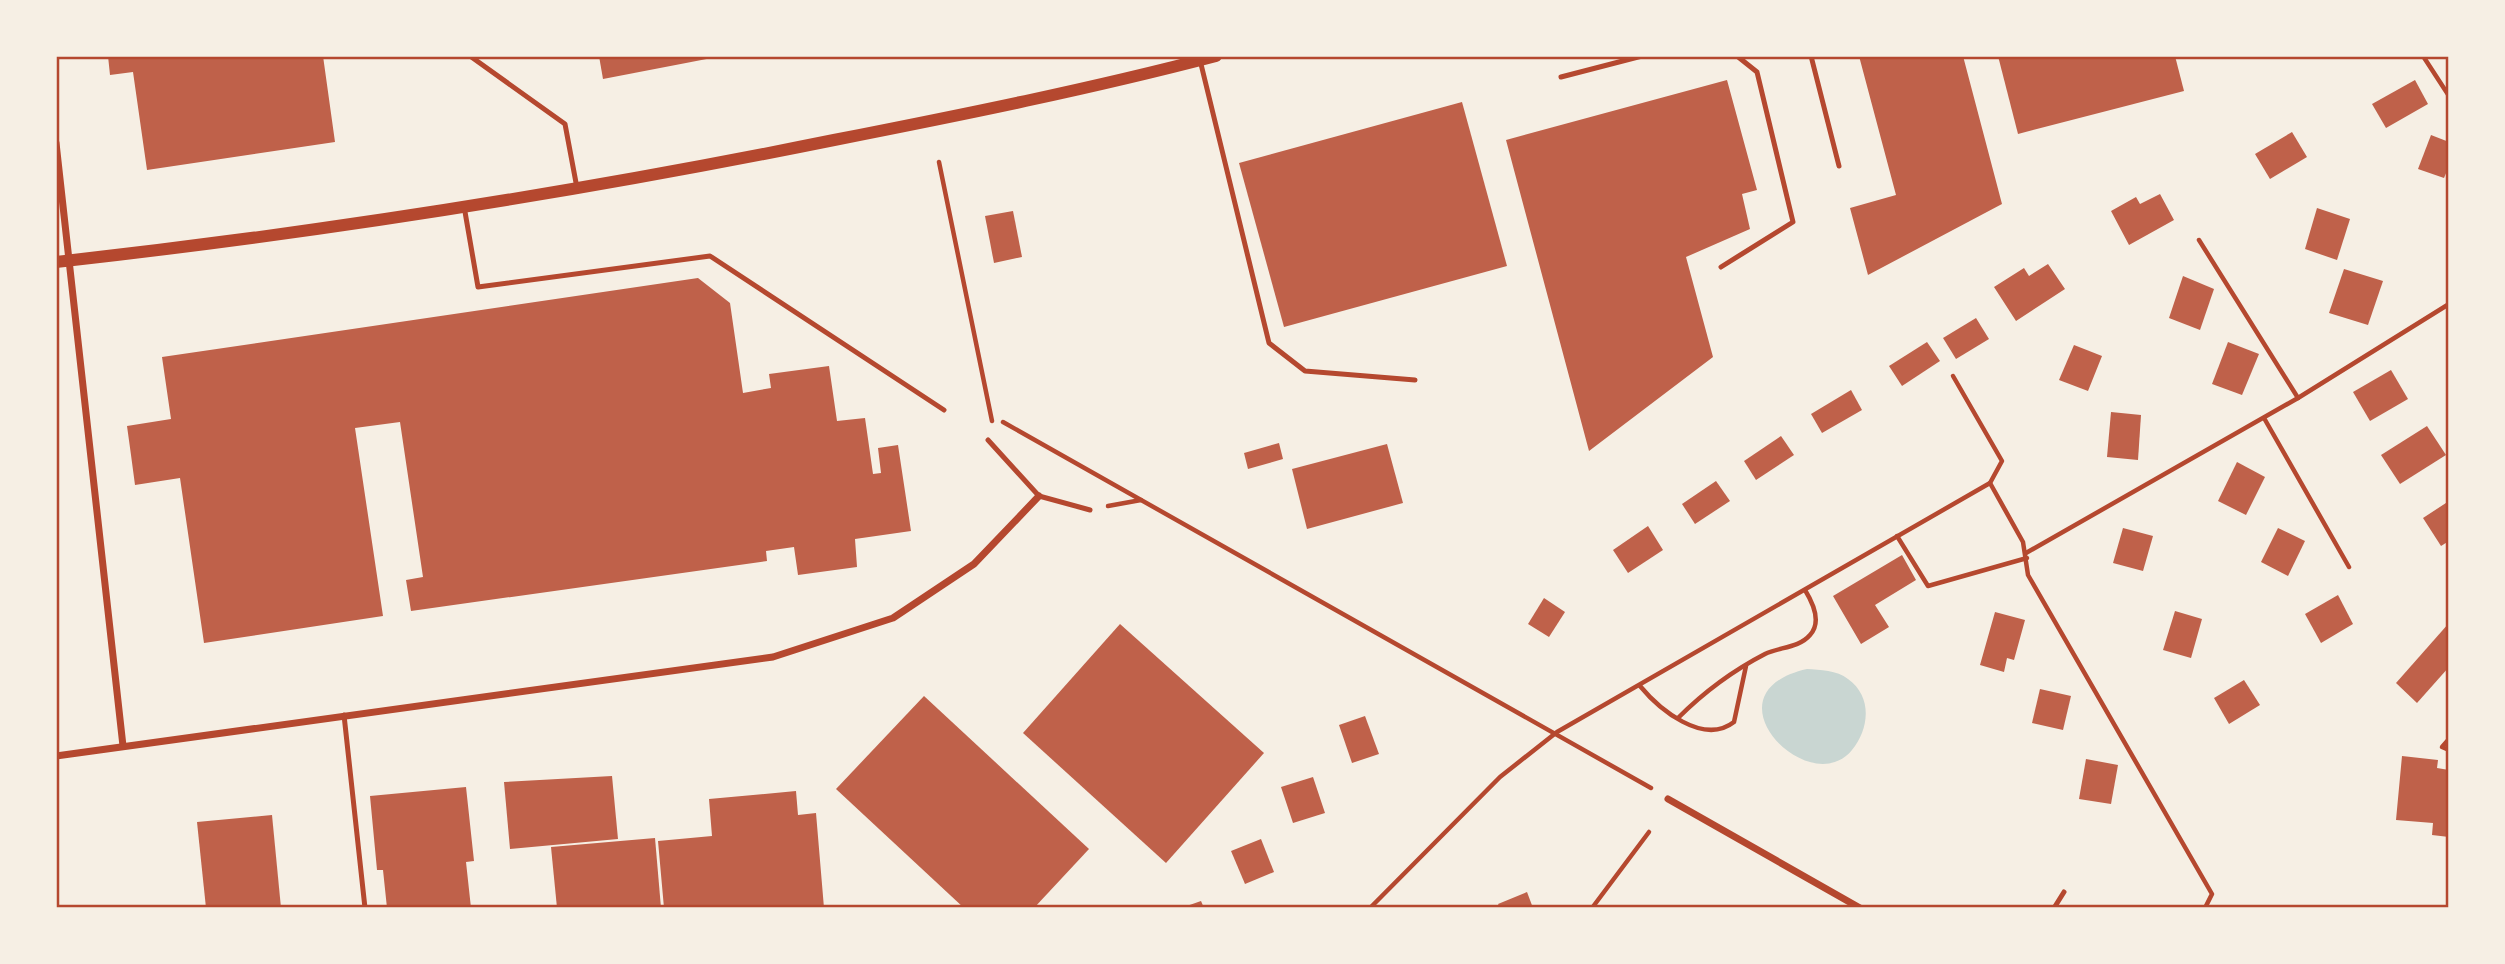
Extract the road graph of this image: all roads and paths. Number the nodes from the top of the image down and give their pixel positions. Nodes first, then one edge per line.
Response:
1 (470, 56) edge
2 (1216, 56) edge
3 (1642, 56) edge
4 (1737, 56) edge
5 (1811, 56) edge
6 (2423, 56) edge
7 (1200, 60) junction
8 (1561, 77) dead end
9 (2449, 96) edge
10 (56, 143) edge
11 (939, 162) dead end
12 (1839, 166) dead end
13 (577, 188) junction
14 (464, 206) junction
15 (2199, 240) dead end
16 (62, 261) edge
17 (1721, 267) dead end
18 (2449, 304) edge
19 (1953, 376) dead end
20 (1415, 380) dead end
21 (2298, 398) junction
22 (944, 410) dead end
23 (993, 416) junction
24 (2264, 418) junction
25 (988, 440) joint
26 (1990, 483) junction
27 (1039, 496) junction
28 (1140, 500) junction
29 (1090, 510) joint
30 (1898, 536) junction
31 (2026, 556) junction
32 (2349, 567) dead end
33 (1805, 590) junction
34 (1746, 666) junction
35 (1640, 686) junction
36 (345, 715) junction
37 (1678, 718) junction
38 (1557, 732) junction
39 (2449, 739) edge
40 (123, 746) junction
41 (2449, 750) edge
42 (56, 756) edge
43 (1668, 799) joint
44 (1649, 832) dead end
45 (2064, 892) dead end
46 (365, 908) edge
47 (1370, 908) edge
48 (1592, 908) edge
49 (1860, 908) edge
50 (2054, 908) edge
51 (2204, 908) edge

1 - 13 lane
2 - 7 street
3 - 8 lane
4 - 17 lane
5 - 12 lane
6 - 9 path
7 - 13 street
7 - 20 lane
10 - 16 street
11 - 23 path
13 - 14 street
14 - 16 street
14 - 22 lane
15 - 21 path
16 - 40 street
18 - 21 path
19 - 26 path
21 - 24 path
23 - 25 path
23 - 28 path
24 - 31 path
24 - 32 path
25 - 27 lane
26 - 30 path
26 - 31 path
27 - 29 lane
27 - 36 street
28 - 29 path
28 - 38 path
30 - 31 path
30 - 33 path
31 - 51 path
33 - 34 path
33 - 35 path
34 - 37 path
34 - 37 path
35 - 37 path
35 - 38 path
36 - 40 street
36 - 46 lane
38 - 43 path
38 - 47 path
39 - 41 path
40 - 42 street
43 - 49 street
44 - 48 path
45 - 50 lane

